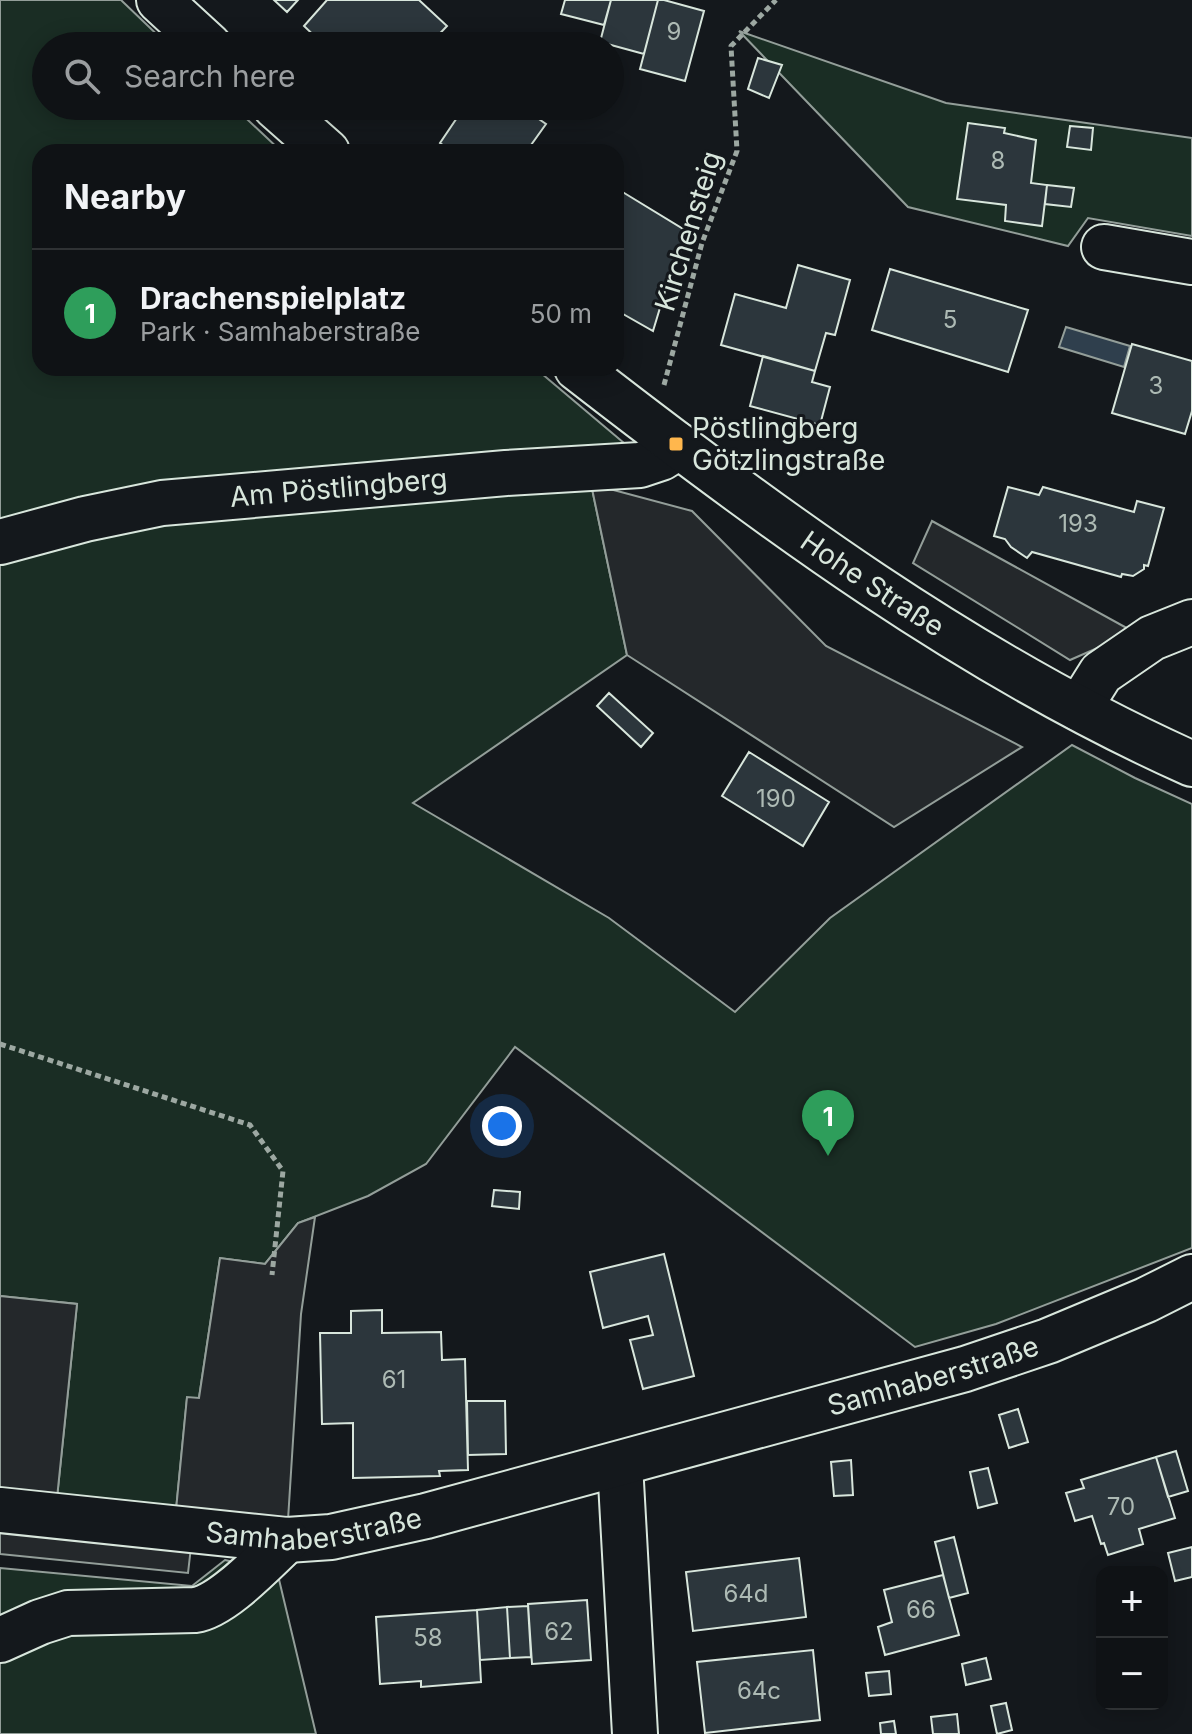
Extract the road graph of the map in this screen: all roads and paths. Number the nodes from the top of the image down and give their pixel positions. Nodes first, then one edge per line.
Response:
1 (159, 0) edge
2 (776, 0) edge
3 (194, 32) edge
4 (291, 120) edge
5 (318, 144) edge
6 (1104, 247) dead end
7 (1192, 262) edge
8 (587, 376) edge
9 (661, 395) dead end
10 (676, 444) junction
11 (0, 542) edge
12 (1192, 622) edge
13 (1079, 708) junction
14 (1192, 764) edge
15 (0, 1044) edge
16 (272, 1275) dead end
17 (1192, 1277) edge
18 (620, 1464) junction
19 (0, 1510) edge
20 (287, 1540) junction
21 (0, 1640) edge
22 (635, 1734) edge

1 - 3 street
2 - 9 path, Kirchensteig
4 - 5 street
6 - 7 street
8 - 10 street, Hohe Straße
10 - 11 street, Am Pöstlingberg
10 - 13 street, Hohe Straße
12 - 13 street
13 - 14 street, Hohe Straße
15 - 16 path
17 - 18 street, Samhaberstraße
18 - 20 street, Samhaberstraße
18 - 22 street
19 - 20 street, Samhaberstraße
20 - 21 street

